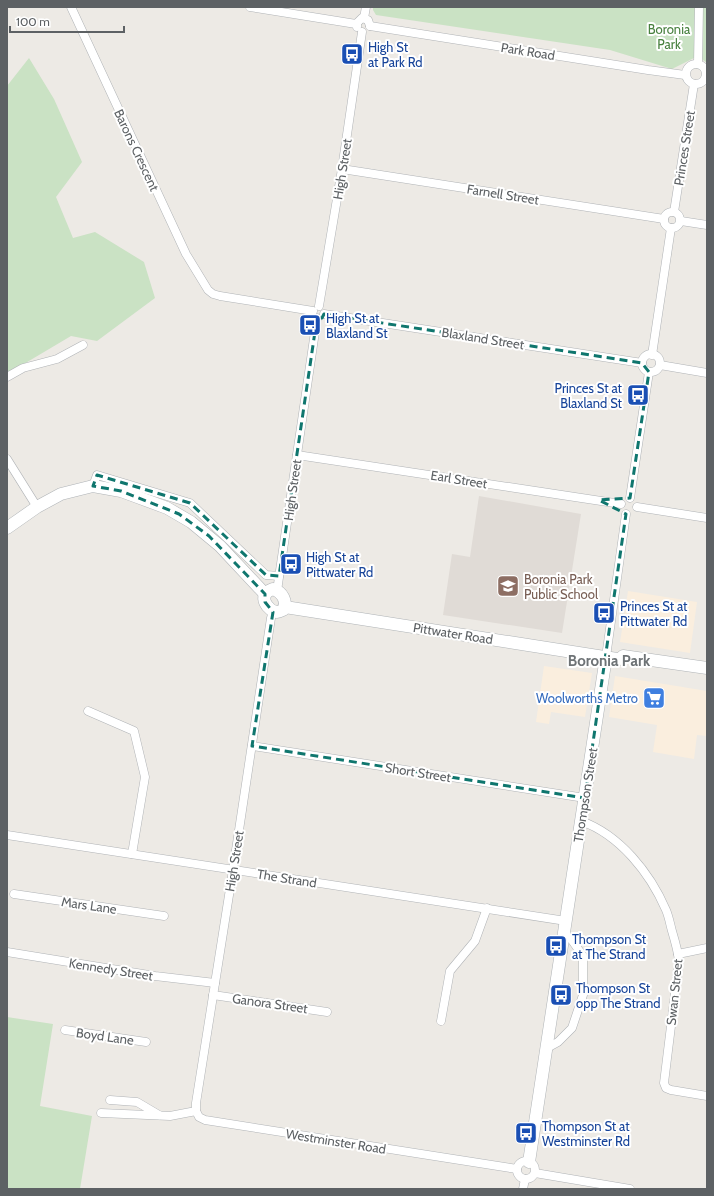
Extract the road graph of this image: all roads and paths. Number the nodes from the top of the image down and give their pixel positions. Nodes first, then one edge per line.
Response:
1 (70, 7) edge
2 (250, 7) edge
3 (366, 7) edge
4 (699, 7) edge
5 (364, 18) junction
6 (356, 24) junction
7 (370, 26) junction
8 (362, 32) junction
9 (698, 64) junction
10 (685, 74) junction
11 (706, 76) edge
12 (694, 84) junction
13 (342, 170) junction
14 (674, 212) junction
15 (664, 219) junction
16 (681, 221) junction
17 (707, 225) edge
18 (671, 228) junction
19 (316, 308) junction
20 (321, 316) junction
21 (82, 345) dead end
22 (652, 355) junction
23 (642, 363) junction
24 (660, 365) junction
25 (648, 372) junction
26 (707, 373) edge
27 (7, 376) edge
28 (297, 455) junction
29 (7, 459) edge
30 (93, 486) junction
31 (630, 498) junction
32 (621, 504) junction
33 (37, 507) junction
34 (637, 507) junction
35 (626, 514) junction
36 (707, 518) edge
37 (7, 528) edge
38 (279, 576) junction
39 (277, 591) junction
40 (265, 594) junction
41 (285, 607) junction
42 (273, 611) junction
43 (606, 657) junction
44 (620, 659) junction
45 (707, 668) edge
46 (707, 676) edge
47 (88, 711) dead end
48 (252, 746) junction
49 (585, 798) junction
50 (581, 821) junction
51 (7, 835) edge
52 (132, 854) junction
53 (233, 870) junction
54 (14, 894) dead end
55 (487, 908) junction
56 (164, 916) dead end
57 (566, 920) junction
58 (564, 934) junction
59 (707, 948) edge
60 (7, 952) edge
61 (678, 954) junction
62 (215, 983) junction
63 (213, 995) junction
64 (327, 1012) dead end
65 (441, 1021) dead end
66 (65, 1030) dead end
67 (146, 1042) dead end
68 (547, 1048) junction
69 (707, 1096) edge
70 (110, 1100) dead end
71 (196, 1111) junction
72 (101, 1114) dead end
73 (160, 1116) junction
74 (532, 1167) junction
75 (517, 1169) junction
76 (525, 1179) junction
77 (523, 1189) edge
78 (630, 1189) edge

1 - 19 street, Barons Crescent
2 - 6 street
3 - 5 street
4 - 9 street
5 - 6 street
5 - 7 street
6 - 8 street
7 - 8 street
7 - 10 street, Park Road
8 - 13 street, High Street
9 - 10 street
9 - 11 street
10 - 12 street
11 - 12 street
12 - 14 street, Princes Street
13 - 15 street, Farnell Street
13 - 19 street, High Street
14 - 15 street
14 - 16 street
15 - 18 street
16 - 17 street
16 - 18 street
18 - 22 street
19 - 20 street
20 - 23 street, Blaxland Street
20 - 28 street, High Street
21 - 27 street
22 - 23 street
22 - 24 street
23 - 25 street
24 - 25 street
24 - 26 street
25 - 31 street
28 - 32 street, Earl Street
28 - 38 street, High Street
29 - 33 street
30 - 33 main road
30 - 38 street
30 - 40 main road
31 - 32 street
31 - 34 street
32 - 35 street
33 - 37 main road
34 - 35 street
34 - 36 street
35 - 43 street
38 - 39 street, High Street
39 - 40 main road
39 - 41 main road
40 - 42 main road
41 - 42 main road
41 - 43 main road, Pittwater Road
42 - 48 street, High Street
43 - 44 main road, Pittwater Road
43 - 49 main road, Thompson Street
44 - 45 main road, Pittwater Road
44 - 46 main road, Pittwater Road
47 - 52 street
48 - 49 street, Short Street
48 - 53 street, High Street
49 - 50 main road, Thompson Street
50 - 57 main road, Thompson Street
50 - 61 street, Swan Street
51 - 52 street, The Strand
52 - 53 street, The Strand
53 - 55 street, The Strand
53 - 62 street, High Street
54 - 56 street, Mars Lane
55 - 57 street, The Strand
55 - 65 street
57 - 58 main road, Thompson Street
58 - 68 main road, Thompson Street
58 - 68 street
59 - 61 street
60 - 62 street, Kennedy Street
61 - 69 street, Swan Street
62 - 63 street, High Street
63 - 64 street, Ganora Street
63 - 71 street, High Street
66 - 67 street, Boyd Lane
68 - 74 main road, Thompson Street
70 - 73 street
71 - 73 street
71 - 75 street, Westminster Road
72 - 73 street
74 - 75 street
74 - 76 street
74 - 78 street
75 - 76 street
76 - 77 street

